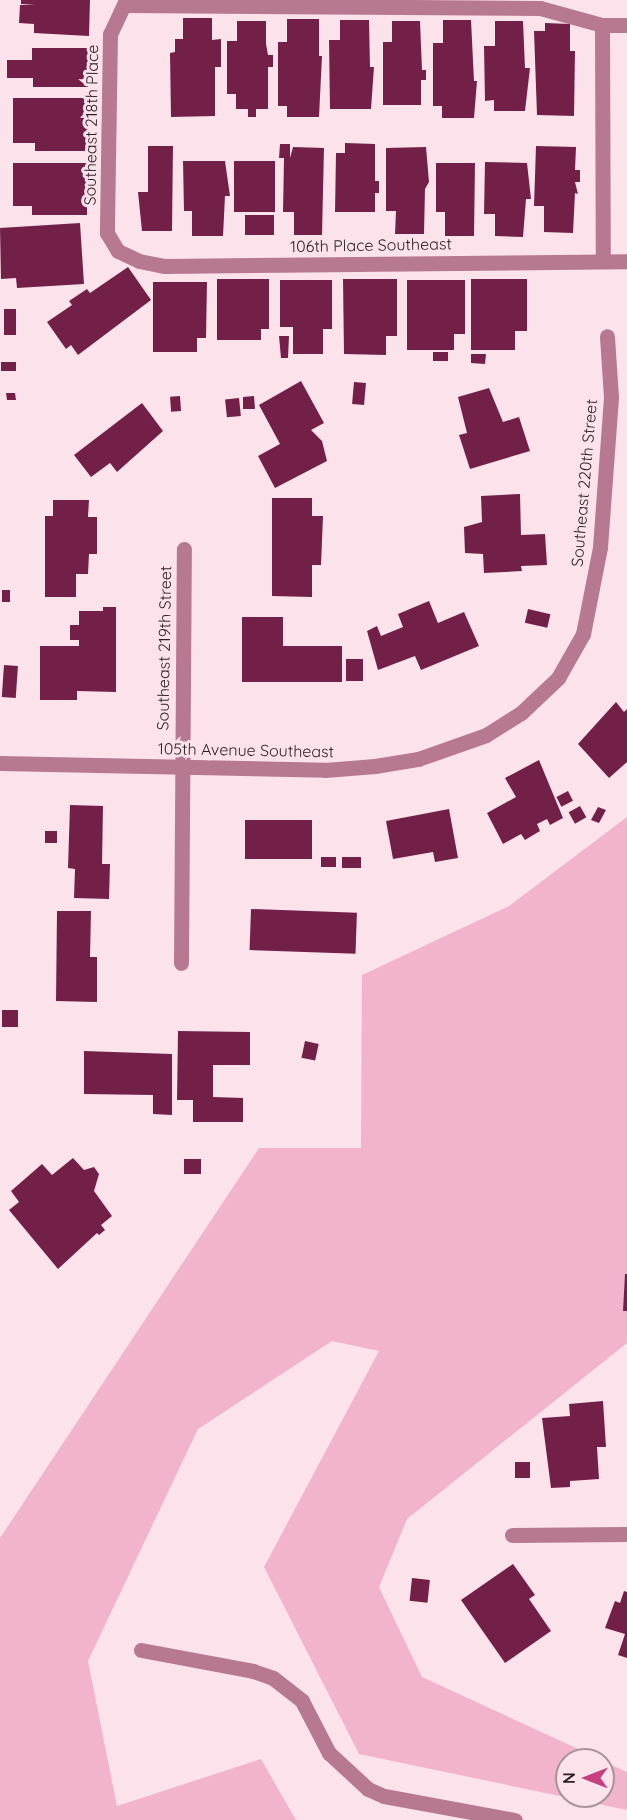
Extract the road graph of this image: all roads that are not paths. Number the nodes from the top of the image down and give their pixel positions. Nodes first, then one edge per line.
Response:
1 (126, 2) edge
2 (602, 25) junction
3 (627, 25) edge
4 (118, 251) joint
5 (603, 260) junction
6 (627, 261) edge
7 (607, 336) dead end
8 (184, 549) dead end
9 (486, 735) joint
10 (0, 763) edge
11 (180, 767) junction
12 (181, 963) dead end
13 (627, 1534) edge
14 (512, 1535) dead end
15 (141, 1650) dead end
16 (515, 1820) edge

1 - 2 street
1 - 4 street, Southeast 218th Place
2 - 3 street
2 - 5 street
4 - 5 street, 106th Place Southeast
5 - 6 street, 106th Place Southeast
7 - 9 street, Southeast 220th Street
8 - 11 street, Southeast 219th Street
9 - 11 street, 105th Avenue Southeast
10 - 11 street, 105th Avenue Southeast
11 - 12 street, Southeast 219th Street
13 - 14 street
15 - 16 street

